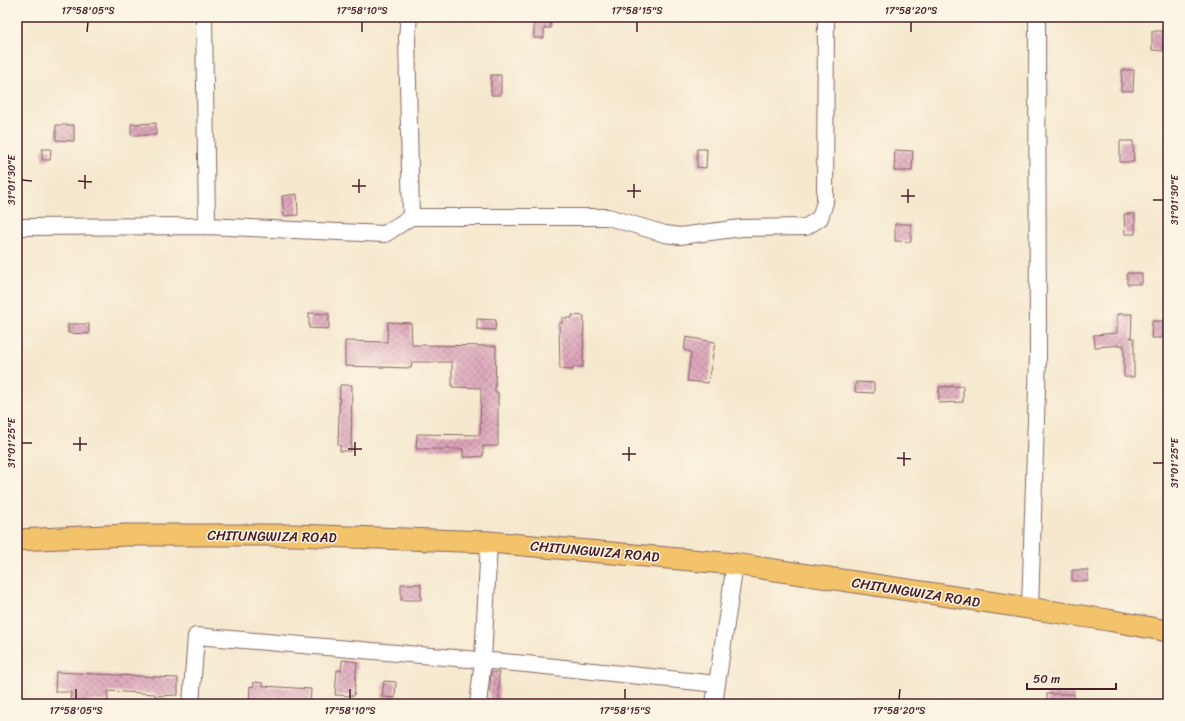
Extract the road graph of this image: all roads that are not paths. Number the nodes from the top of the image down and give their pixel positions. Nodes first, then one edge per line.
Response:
1 (204, 17) edge
2 (409, 17) edge
3 (826, 17) edge
4 (1037, 17) edge
5 (411, 216) junction
6 (207, 226) junction
7 (17, 227) edge
8 (17, 540) edge
9 (489, 542) junction
10 (735, 564) junction
11 (1030, 609) junction
12 (1168, 631) edge
13 (483, 660) junction
14 (717, 684) junction
15 (192, 704) edge
16 (478, 704) edge
17 (714, 704) edge

1 - 6 street
2 - 5 street
3 - 5 street
4 - 11 street
5 - 6 street
6 - 7 street
8 - 9 main road, CHITUNGWIZA ROAD
9 - 10 main road, CHITUNGWIZA ROAD
9 - 13 street
10 - 11 main road, CHITUNGWIZA ROAD
10 - 14 street
11 - 12 main road, CHITUNGWIZA ROAD
13 - 14 street
13 - 15 street
13 - 16 street
14 - 17 street

